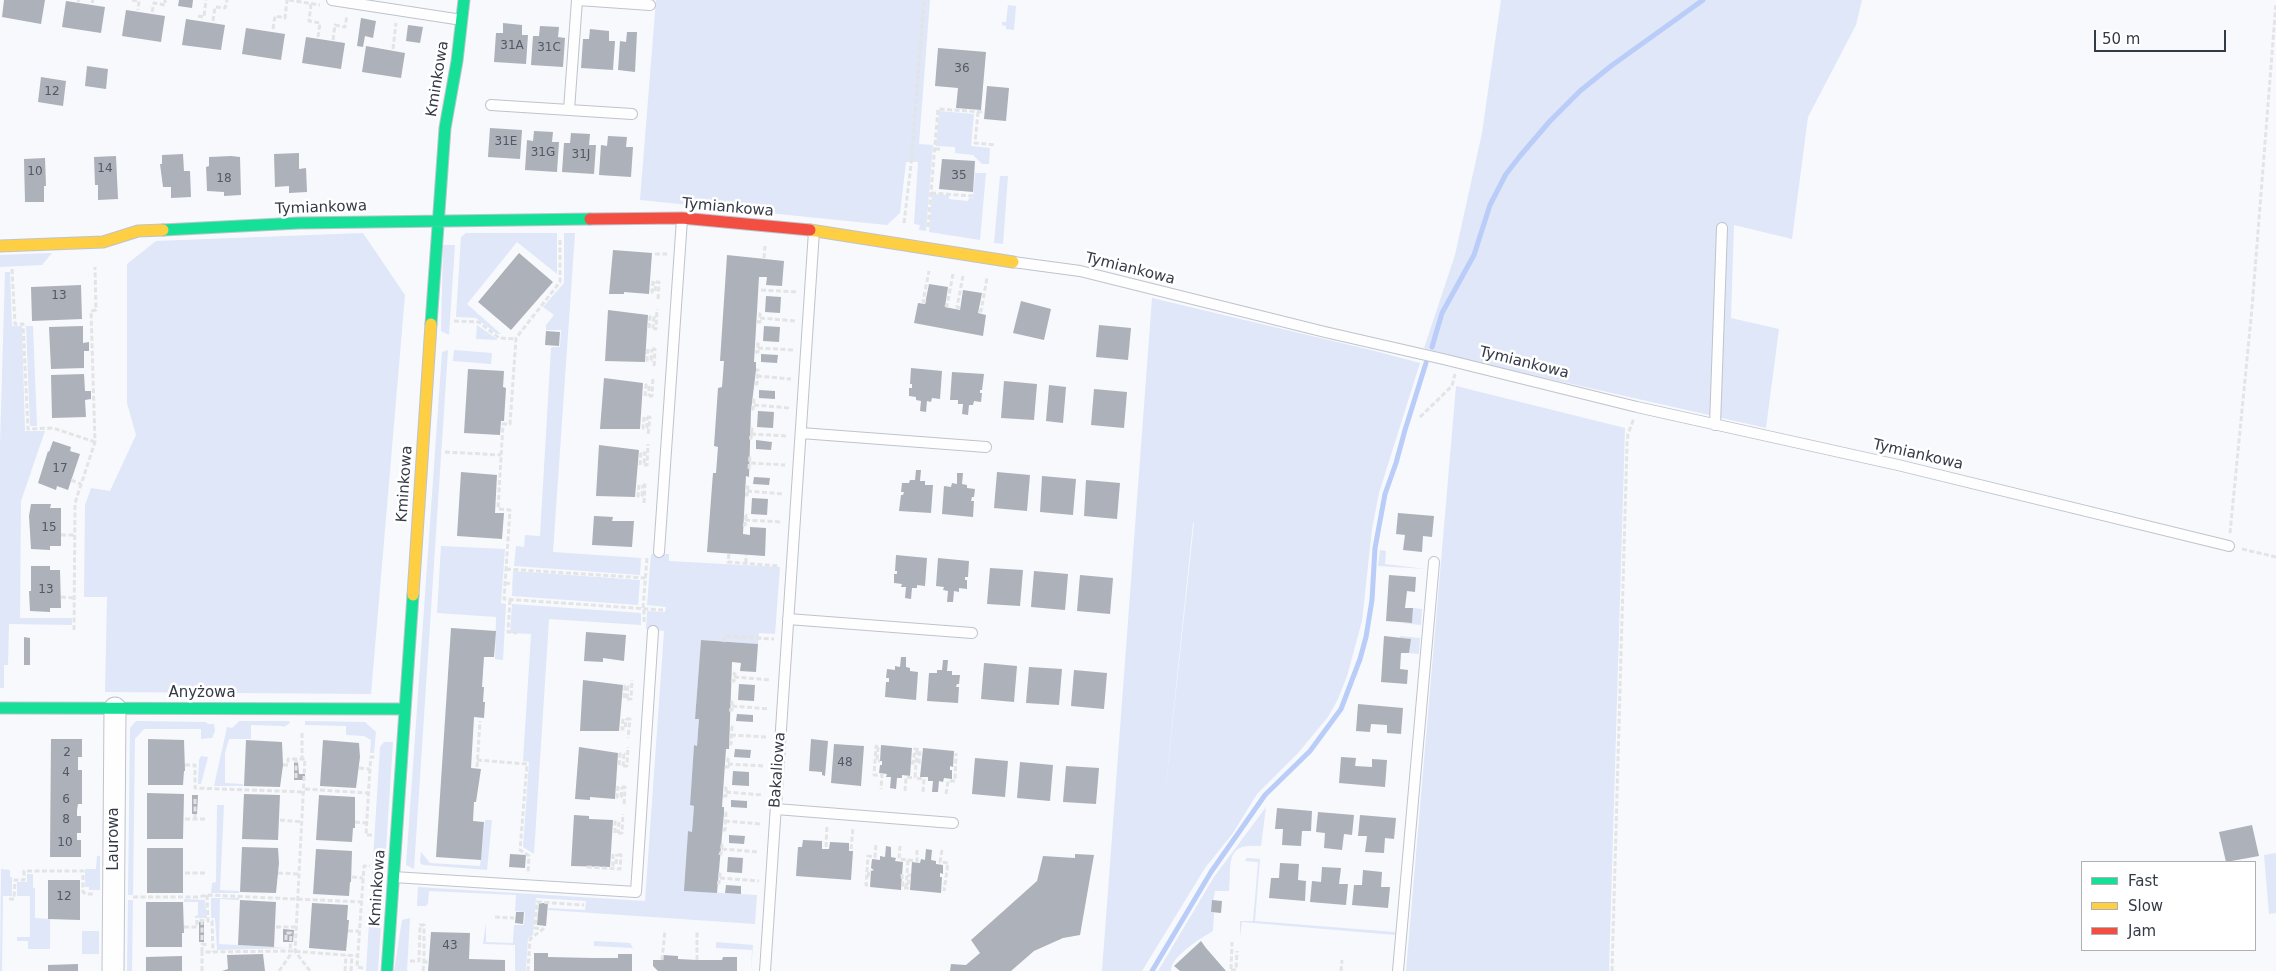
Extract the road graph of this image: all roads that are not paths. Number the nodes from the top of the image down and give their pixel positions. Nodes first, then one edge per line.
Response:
1 (332, 0) edge
2 (464, 0) edge
3 (577, 0) edge
4 (650, 5) dead end
5 (463, 20) junction
6 (491, 105) dead end
7 (569, 110) junction
8 (632, 114) dead end
9 (682, 218) junction
10 (438, 220) junction
11 (1722, 228) dead end
12 (814, 230) junction
13 (0, 246) edge
14 (1013, 262) joint
15 (1715, 424) junction
16 (796, 435) junction
17 (986, 447) dead end
18 (2229, 546) road end
19 (659, 552) road end
20 (1434, 562) dead end
21 (788, 619) junction
22 (653, 631) dead end
23 (972, 633) dead end
24 (0, 708) edge
25 (115, 708) junction
26 (404, 709) junction
27 (776, 809) junction
28 (953, 823) dead end
29 (393, 877) junction
30 (113, 971) edge
31 (387, 971) edge
32 (765, 971) edge
33 (1398, 971) edge

1 - 5 lane
2 - 5 street, Kminkowa
3 - 4 lane
3 - 7 lane
5 - 10 street, Kminkowa
6 - 7 lane
7 - 8 lane
9 - 10 street, Tymiankowa
9 - 12 street, Tymiankowa
9 - 19 lane
10 - 13 street, Tymiankowa
10 - 26 street, Kminkowa
11 - 15 lane
12 - 14 street, Tymiankowa
12 - 16 lane, Bakaliowa
14 - 15 lane, Tymiankowa
15 - 18 lane, Tymiankowa
16 - 17 lane
16 - 21 lane, Bakaliowa
20 - 33 lane
21 - 23 lane
21 - 27 lane, Bakaliowa
22 - 29 lane
24 - 25 street, Anyżowa
25 - 26 street, Anyżowa
25 - 30 street, Laurowa
26 - 29 street, Kminkowa
27 - 28 lane
27 - 32 lane, Bakaliowa
29 - 31 street, Kminkowa

